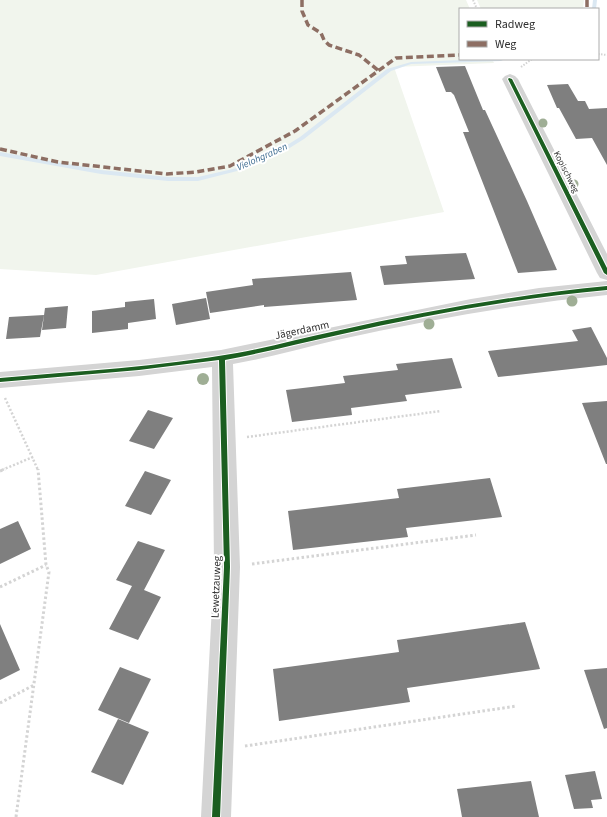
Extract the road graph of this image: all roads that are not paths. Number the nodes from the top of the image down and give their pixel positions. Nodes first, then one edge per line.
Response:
1 (514, 75) road end
2 (607, 273) edge
3 (607, 288) edge
4 (222, 358) junction
5 (2, 387) edge
6 (216, 817) edge

1 - 2 street, Kopischweg
3 - 4 street, Jägerdamm
4 - 5 street, Jägerdamm
4 - 6 street, Lewetzauweg

